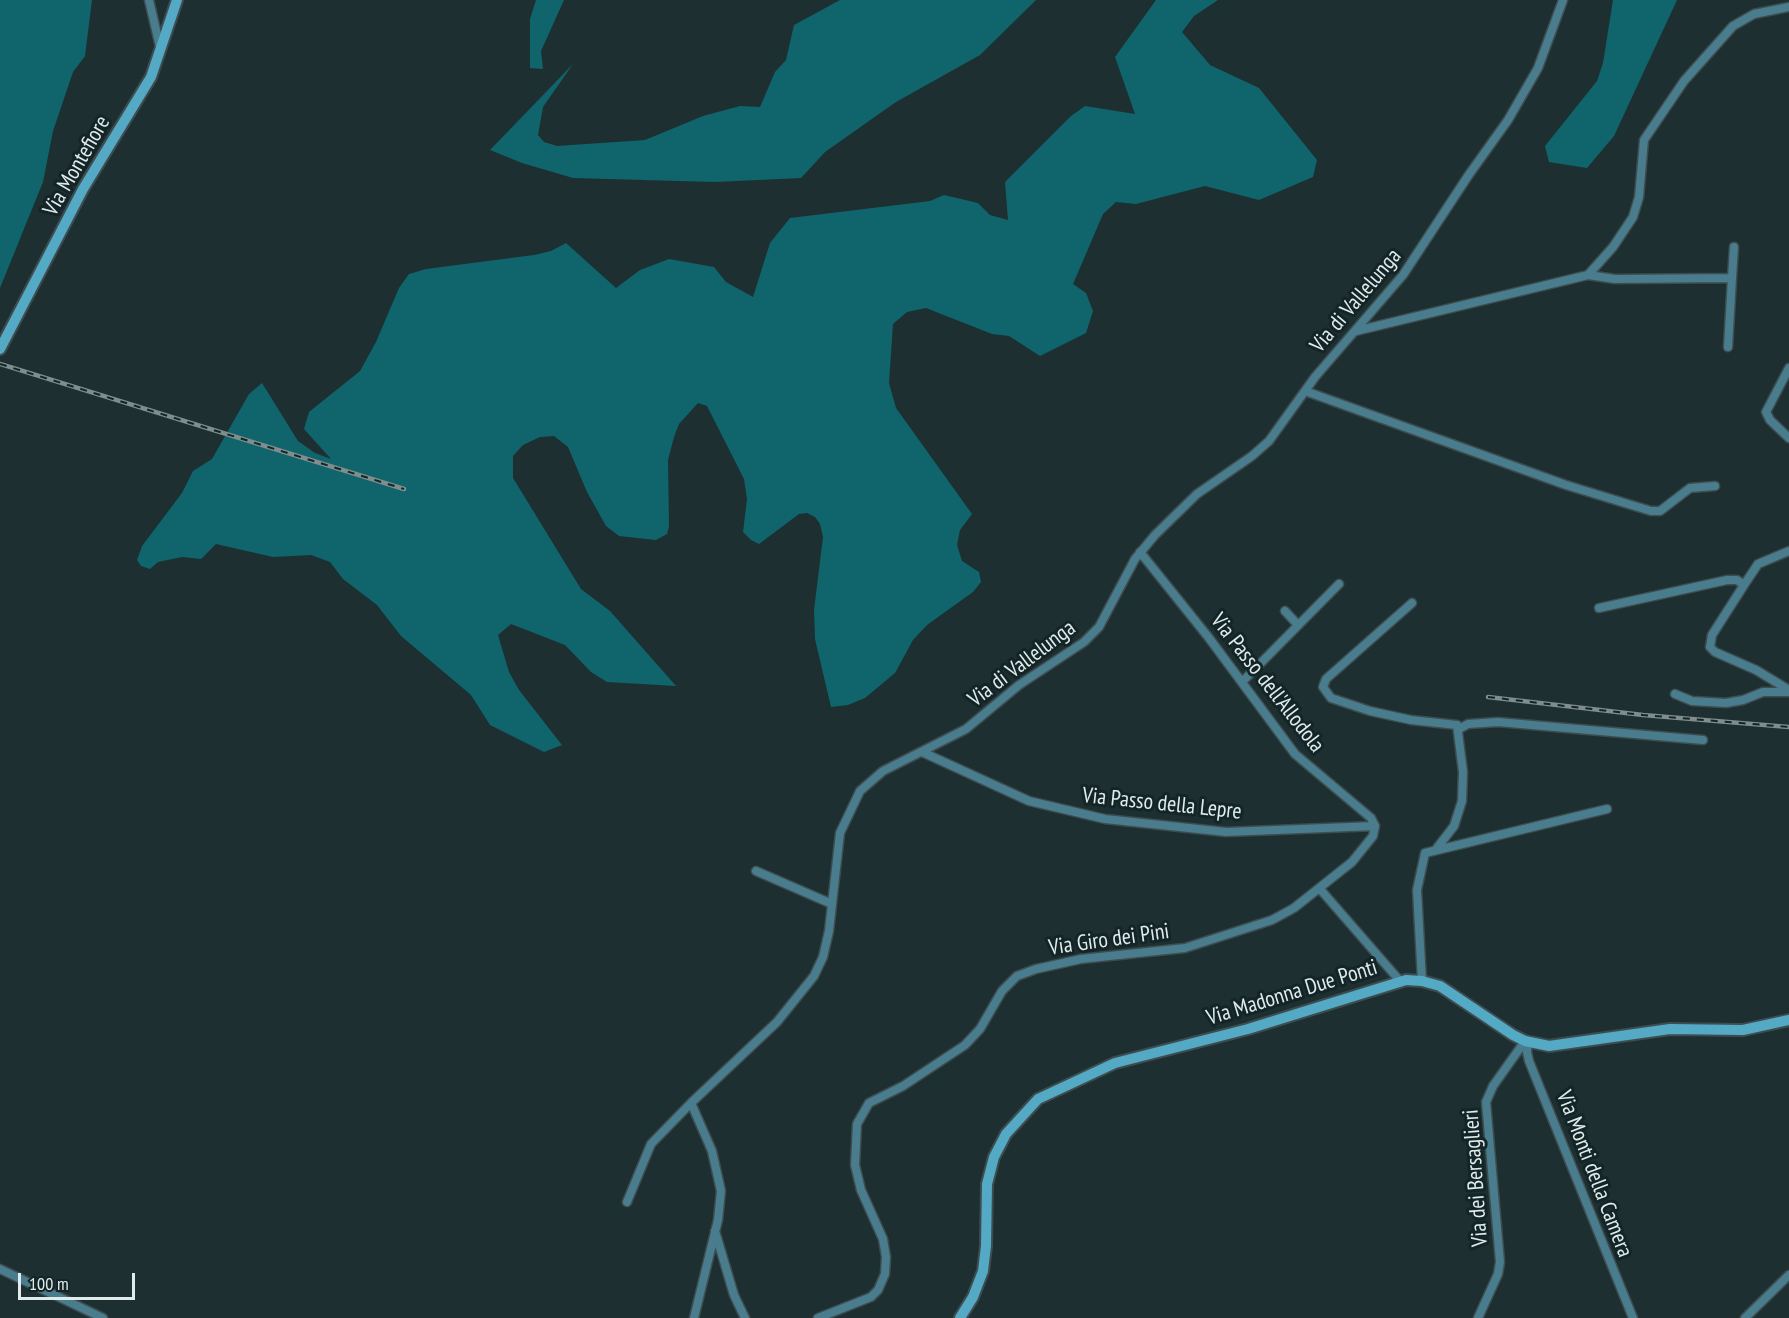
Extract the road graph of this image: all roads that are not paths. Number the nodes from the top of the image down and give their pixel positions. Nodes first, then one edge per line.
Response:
1 (149, 0) edge
2 (177, 0) edge
3 (1563, 0) edge
4 (1789, 7) edge
5 (161, 51) junction
6 (1734, 247) dead end
7 (1588, 275) junction
8 (1732, 278) junction
9 (1355, 331) junction
10 (1728, 348) dead end
11 (0, 349) edge
12 (1789, 368) edge
13 (1305, 391) junction
14 (1789, 438) edge
15 (1715, 486) dead end
16 (1789, 551) edge
17 (1140, 552) junction
18 (1339, 584) dead end
19 (1744, 585) junction
20 (1412, 603) dead end
21 (1599, 608) dead end
22 (1285, 611) dead end
23 (1298, 625) junction
24 (1242, 682) junction
25 (1789, 691) edge
26 (1675, 694) dead end
27 (1459, 729) junction
28 (1703, 740) dead end
29 (922, 752) junction
30 (1607, 808) dead end
31 (1375, 826) junction
32 (1437, 848) junction
33 (756, 871) dead end
34 (1320, 889) junction
35 (832, 904) junction
36 (1400, 981) junction
37 (1422, 981) junction
38 (1789, 1020) edge
39 (1526, 1041) junction
40 (691, 1103) junction
41 (627, 1202) dead end
42 (715, 1231) junction
43 (0, 1269) edge
44 (1789, 1275) edge
45 (103, 1318) edge
46 (694, 1318) edge
47 (746, 1318) edge
48 (818, 1318) edge
49 (960, 1318) edge
50 (1478, 1318) edge
51 (1633, 1318) edge
52 (1745, 1318) edge

1 - 5 street
2 - 5 main road, Via Montefiore
3 - 9 street, Via di Vallelunga
4 - 7 street
5 - 11 main road, Via Montefiore
6 - 8 street
7 - 8 street
7 - 9 street
8 - 10 street
9 - 13 street, Via di Vallelunga
12 - 14 street
13 - 15 street
13 - 17 street, Via di Vallelunga
16 - 19 street
17 - 24 street, Via Passo dell'Allodola
17 - 29 street, Via di Vallelunga
18 - 23 street
19 - 21 street
19 - 25 street
20 - 27 street
22 - 23 street
23 - 24 street
24 - 31 street, Via Passo dell'Allodola
25 - 26 street
27 - 28 street
27 - 32 street
29 - 31 street, Via Passo della Lepre
29 - 35 street, Via di Vallelunga
30 - 32 street
31 - 34 street, Via Giro dei Pini
32 - 37 street
33 - 35 street
34 - 36 street
34 - 48 street, Via Giro dei Pini
35 - 40 street, Via di Vallelunga
36 - 37 main road, Via Madonna Due Ponti
36 - 49 main road, Via Madonna Due Ponti
37 - 39 main road, Via Madonna Due Ponti
38 - 39 main road, Via Madonna Due Ponti
39 - 50 street, Via dei Bersaglieri
39 - 51 street, Via Monti della Camera
40 - 41 street, Via di Vallelunga
40 - 42 street
42 - 46 street
42 - 47 street
43 - 45 street
44 - 52 street

